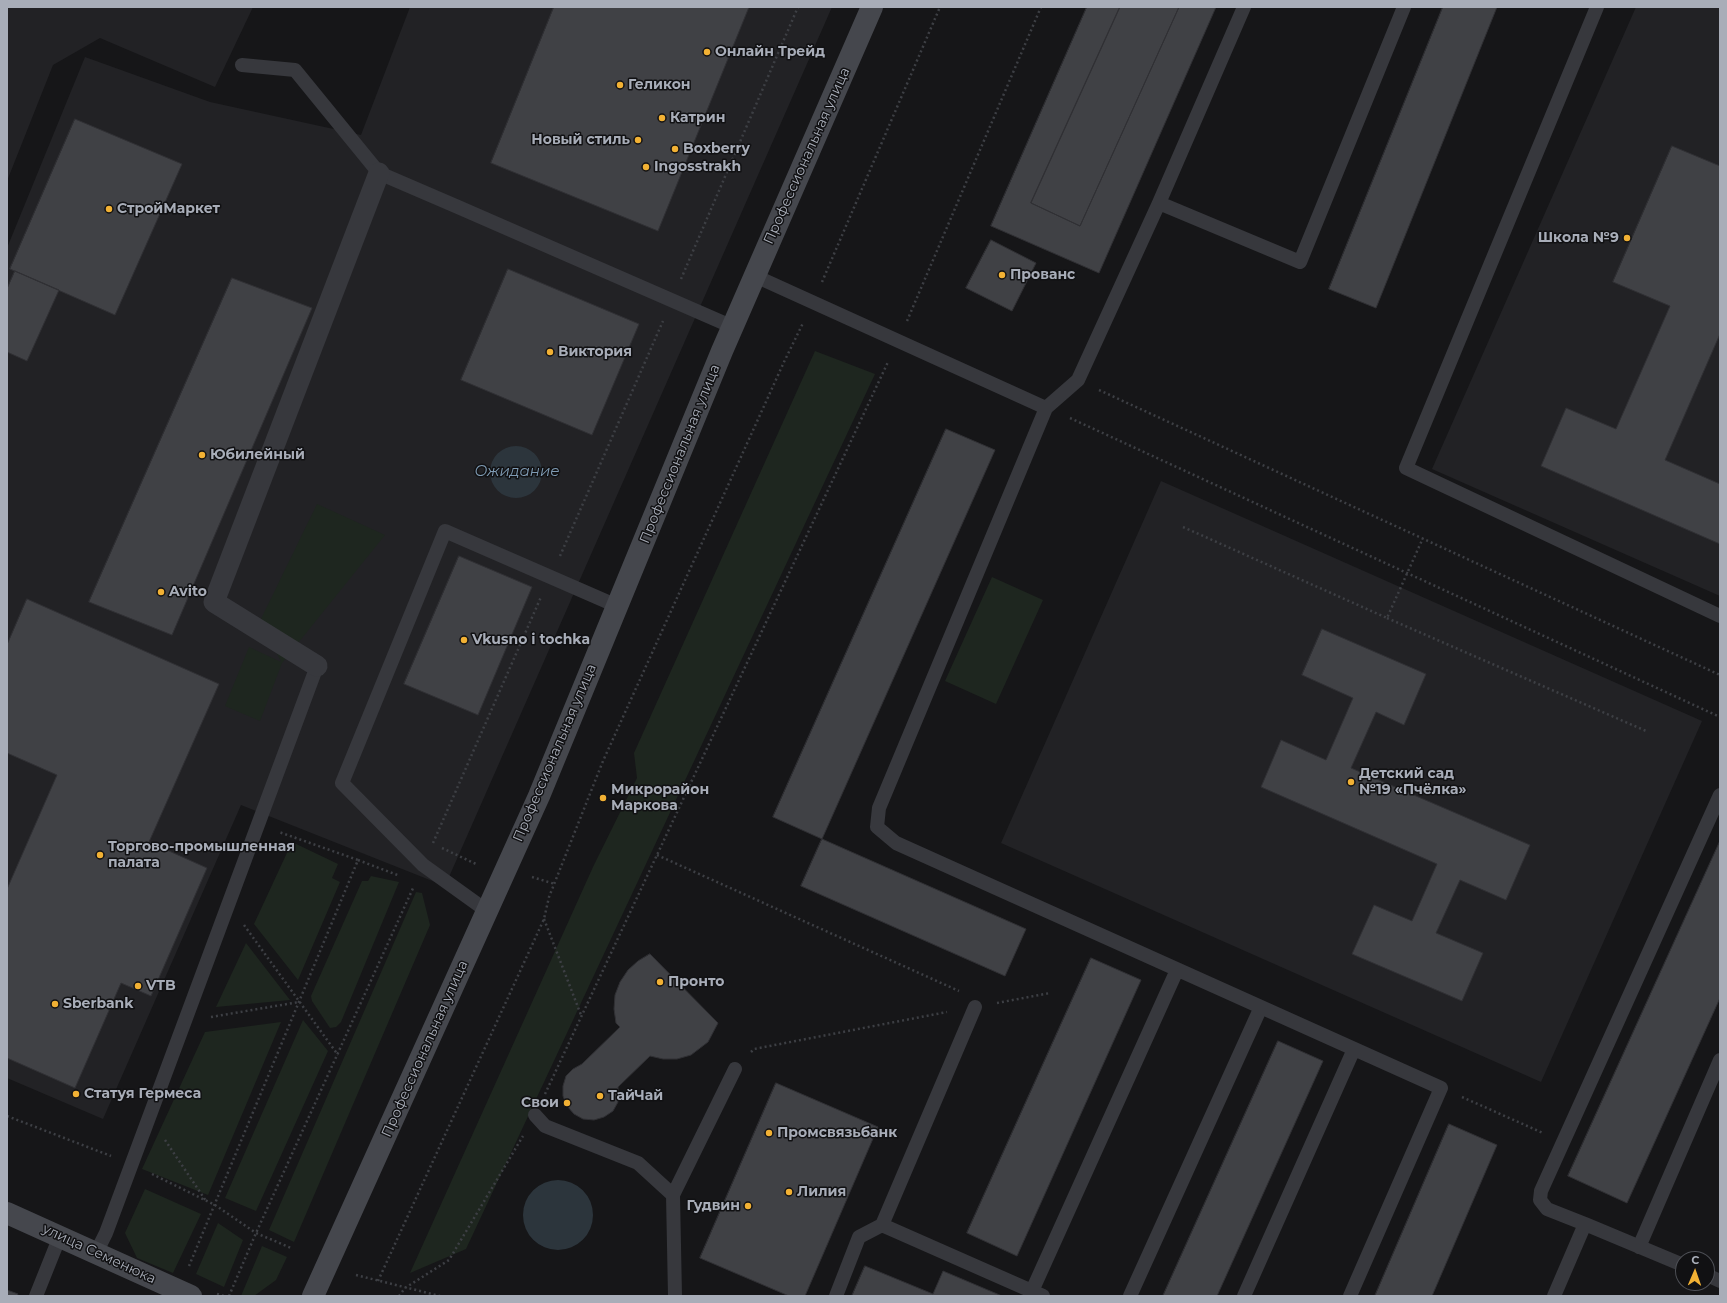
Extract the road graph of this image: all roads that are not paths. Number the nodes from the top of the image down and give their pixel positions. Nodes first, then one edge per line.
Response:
1 (872, 7) edge
2 (1244, 7) edge
3 (1404, 7) edge
4 (1597, 7) edge
5 (242, 65) dead end
6 (379, 174) junction
7 (1159, 203) junction
8 (755, 276) junction
9 (733, 326) junction
10 (1046, 408) junction
11 (617, 606) junction
12 (1720, 616) edge
13 (317, 666) joint
14 (1720, 795) edge
15 (487, 911) junction
16 (1178, 970) junction
17 (975, 1007) road end
18 (1261, 1007) junction
19 (1354, 1048) junction
20 (1720, 1060) edge
21 (735, 1069) road end
22 (535, 1115) road end
23 (673, 1195) junction
24 (7, 1212) edge
25 (1585, 1224) junction
26 (882, 1225) junction
27 (60, 1236) junction
28 (1639, 1247) junction
29 (96, 1253) junction
30 (1675, 1263) edge
31 (1037, 1294) edge
32 (36, 1296) edge
33 (191, 1296) edge
34 (313, 1296) edge
35 (675, 1296) edge
36 (836, 1296) edge
37 (1130, 1296) edge
38 (1244, 1296) edge
39 (1350, 1296) edge
40 (1554, 1296) edge

1 - 8 main road, Профессиональная улица
2 - 7 lane
3 - 7 lane
4 - 12 lane
5 - 6 lane
6 - 9 lane
6 - 13 street
7 - 10 lane
8 - 9 main road, Профессиональная улица
8 - 10 lane
9 - 11 main road, Профессиональная улица
10 - 16 lane
11 - 15 main road, Профессиональная улица
11 - 15 lane
13 - 29 lane
14 - 25 lane
15 - 34 main road, Профессиональная улица
16 - 18 lane
16 - 31 lane
17 - 26 lane
18 - 19 lane
18 - 37 lane
19 - 38 lane
19 - 39 lane
20 - 28 lane
21 - 23 lane
22 - 23 lane
23 - 35 lane
24 - 27 main road, улица Семенюка
25 - 28 lane
25 - 40 lane
26 - 31 lane
26 - 36 lane
27 - 29 main road, улица Семенюка
27 - 32 lane
28 - 30 lane
29 - 33 main road, улица Семенюка

